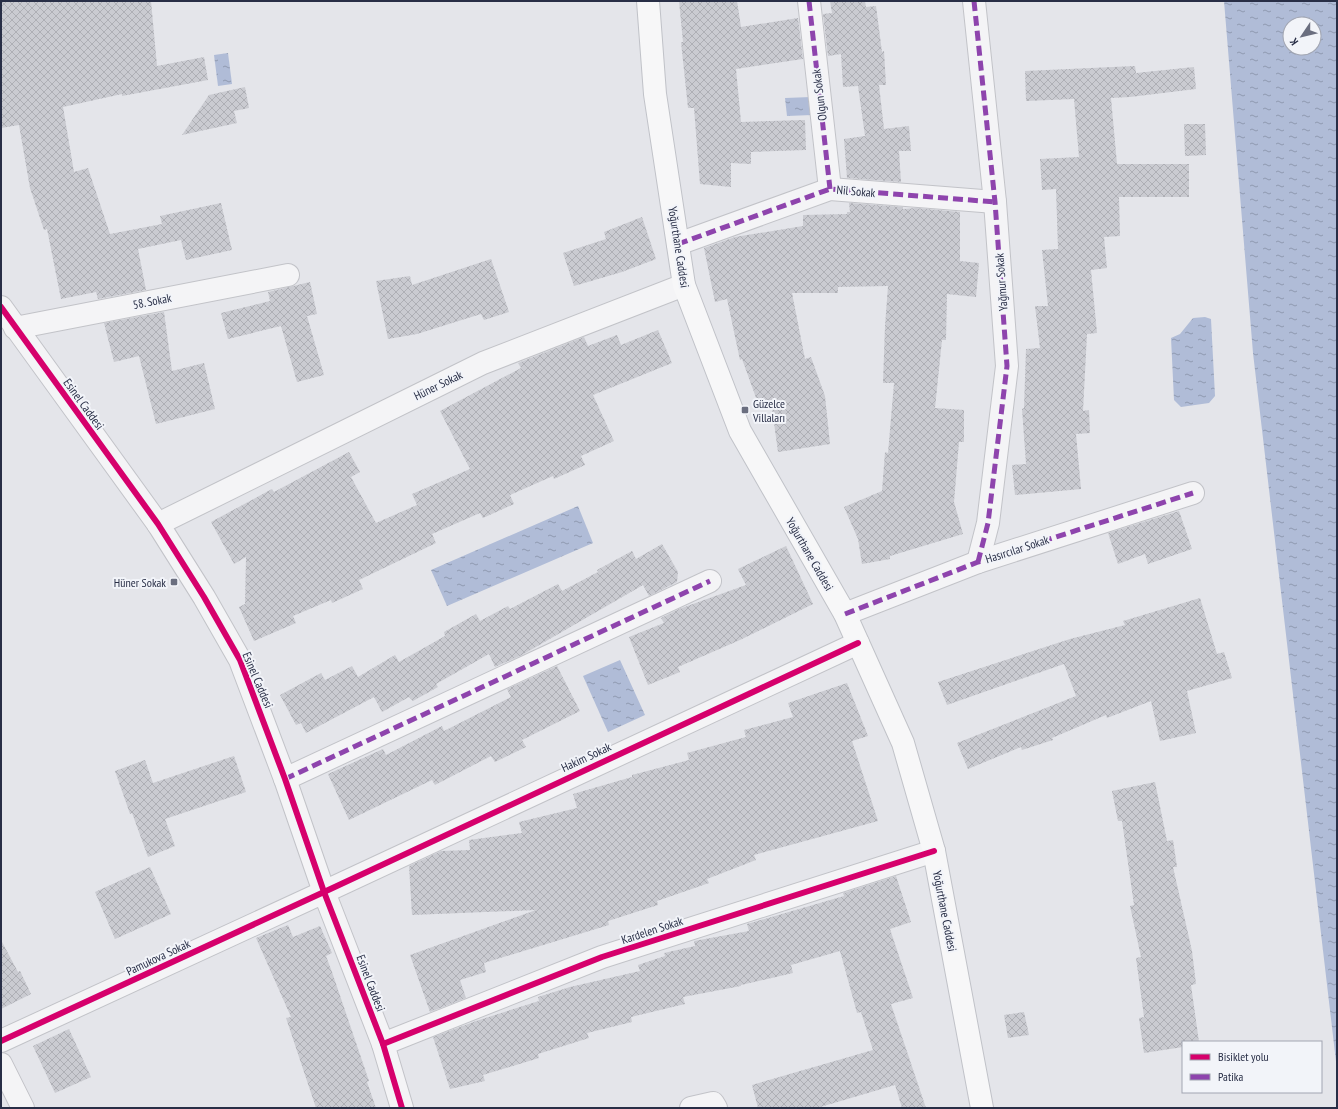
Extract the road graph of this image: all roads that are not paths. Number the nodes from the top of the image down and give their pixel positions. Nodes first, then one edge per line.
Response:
1 (648, 1) edge
2 (809, 1) edge
3 (974, 1) edge
4 (830, 189) junction
5 (995, 202) junction
6 (678, 244) junction
7 (288, 275) dead end
8 (684, 285) junction
9 (1, 307) edge
10 (15, 328) junction
11 (1193, 493) dead end
12 (158, 524) junction
13 (978, 562) junction
14 (710, 581) dead end
15 (845, 614) junction
16 (858, 644) junction
17 (285, 779) junction
18 (934, 851) junction
19 (324, 892) junction
20 (1, 1041) edge
21 (383, 1044) junction
22 (1, 1064) edge
23 (23, 1108) edge
24 (402, 1108) edge
25 (691, 1108) edge
26 (716, 1108) edge
27 (982, 1108) edge

1 - 6 main road, Yoğurthane Caddesi
2 - 4 street, Olgun Sokak
3 - 5 street, Yağmur Sokak
4 - 5 street, Nil Sokak
4 - 6 street, Nil Sokak
5 - 13 street, Yağmur Sokak
6 - 8 main road, Yoğurthane Caddesi
7 - 10 street, 58. Sokak
8 - 12 street, Hüner Sokak
8 - 15 main road, Yoğurthane Caddesi
9 - 10 street, Esinel Caddesi
10 - 12 street, Esinel Caddesi
11 - 13 street, Hasırcılar Sokak
12 - 17 street, Esinel Caddesi
13 - 15 street, Hasırcılar Sokak
14 - 17 street
15 - 16 main road, Yoğurthane Caddesi
16 - 18 main road, Yoğurthane Caddesi
16 - 19 street, Hakim Sokak
17 - 19 street, Esinel Caddesi
18 - 21 street, Kardelen Sokak
18 - 27 main road, Yoğurthane Caddesi
19 - 20 street, Pamukova Sokak
19 - 21 street, Esinel Caddesi
21 - 24 street, Esinel Caddesi
22 - 23 street
25 - 26 street

